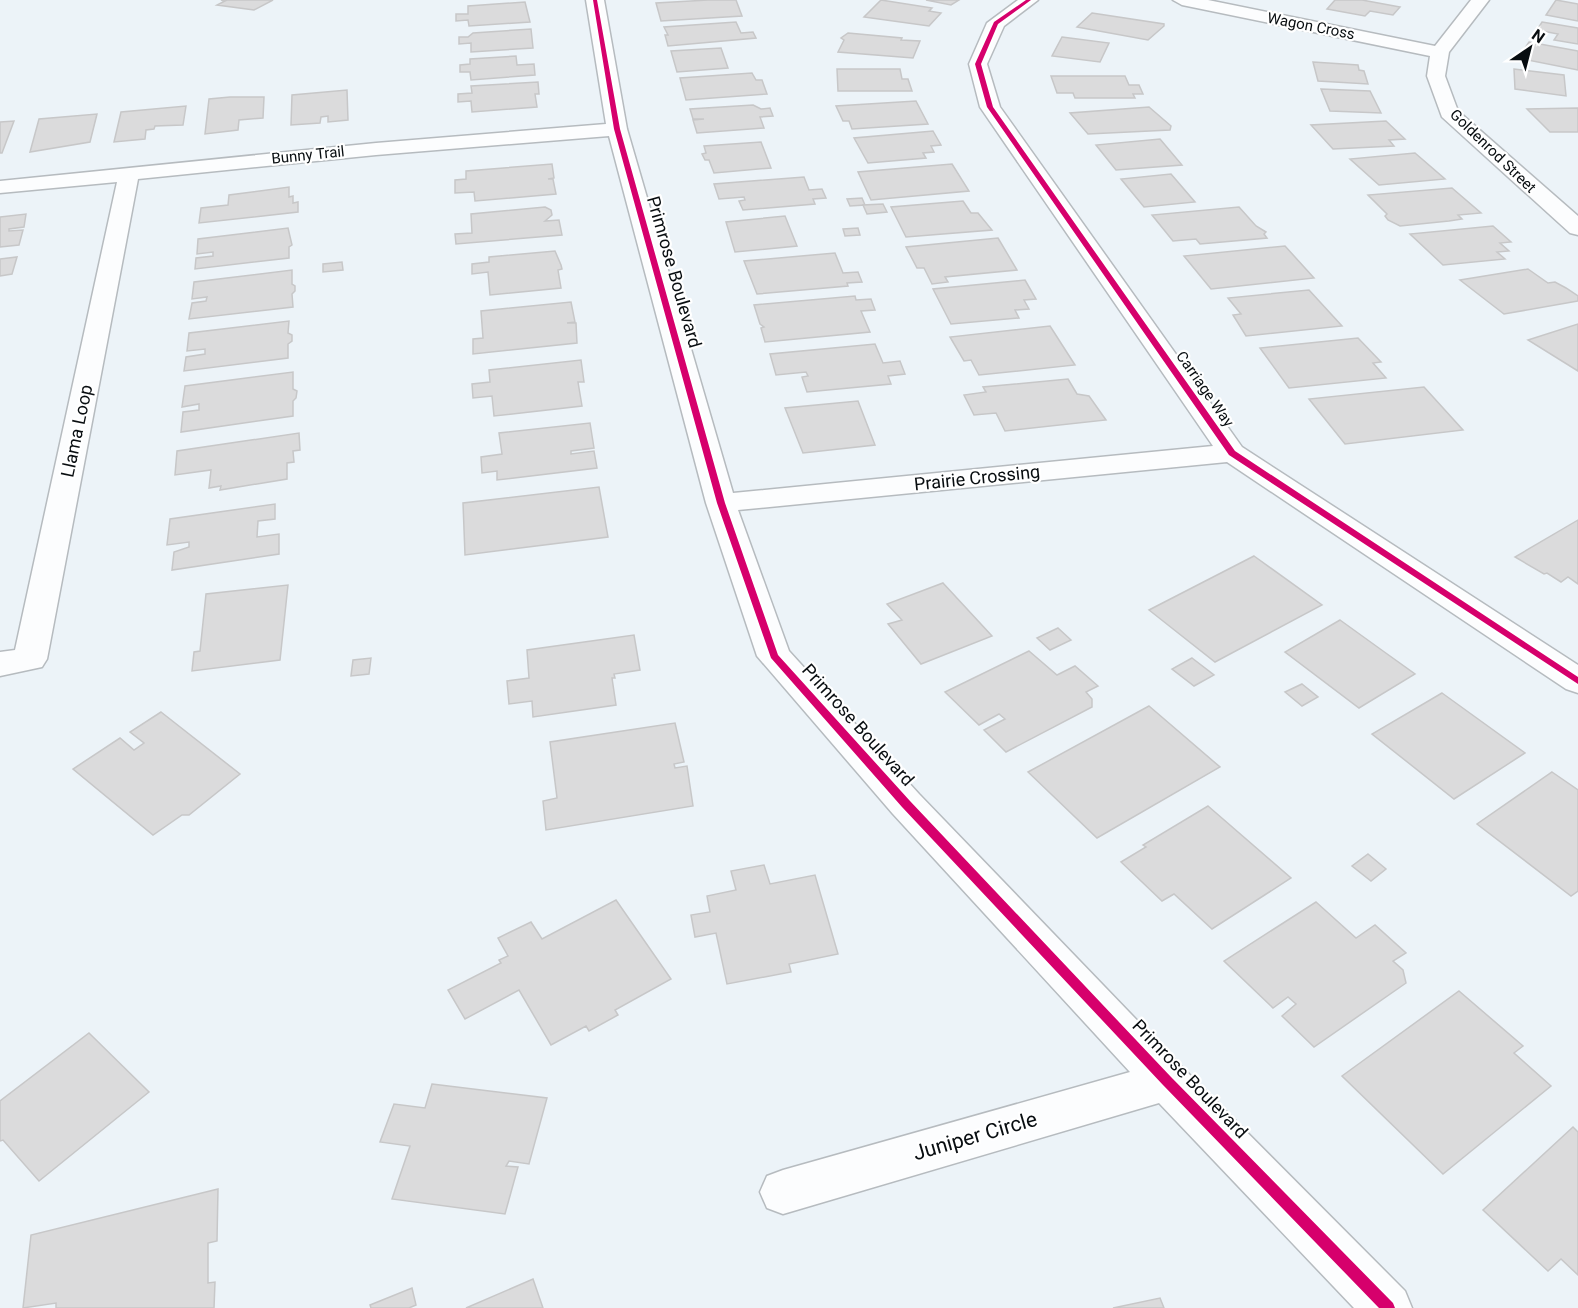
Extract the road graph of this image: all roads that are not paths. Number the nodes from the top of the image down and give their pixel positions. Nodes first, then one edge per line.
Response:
1 (595, 0) edge
2 (1029, 0) edge
3 (1182, 0) edge
4 (1480, 0) edge
5 (1440, 52) junction
6 (617, 129) junction
7 (129, 173) junction
8 (0, 187) edge
9 (1578, 228) edge
10 (1232, 453) junction
11 (721, 503) junction
12 (0, 664) edge
13 (1578, 681) edge
14 (1167, 1081) junction
15 (783, 1192) dead end
16 (1388, 1308) edge

1 - 6 street, Primrose Boulevard
2 - 10 street, Carriage Way
3 - 5 street, Wagon Cross
4 - 5 street
5 - 9 street, Goldenrod Street
6 - 7 street, Bunny Trail
6 - 11 street, Primrose Boulevard
7 - 8 street, Bunny Trail
7 - 12 street, Llama Loop
10 - 11 street, Prairie Crossing
10 - 13 street, Carriage Way
11 - 14 street, Primrose Boulevard
14 - 15 street, Juniper Circle
14 - 16 street, Primrose Boulevard

